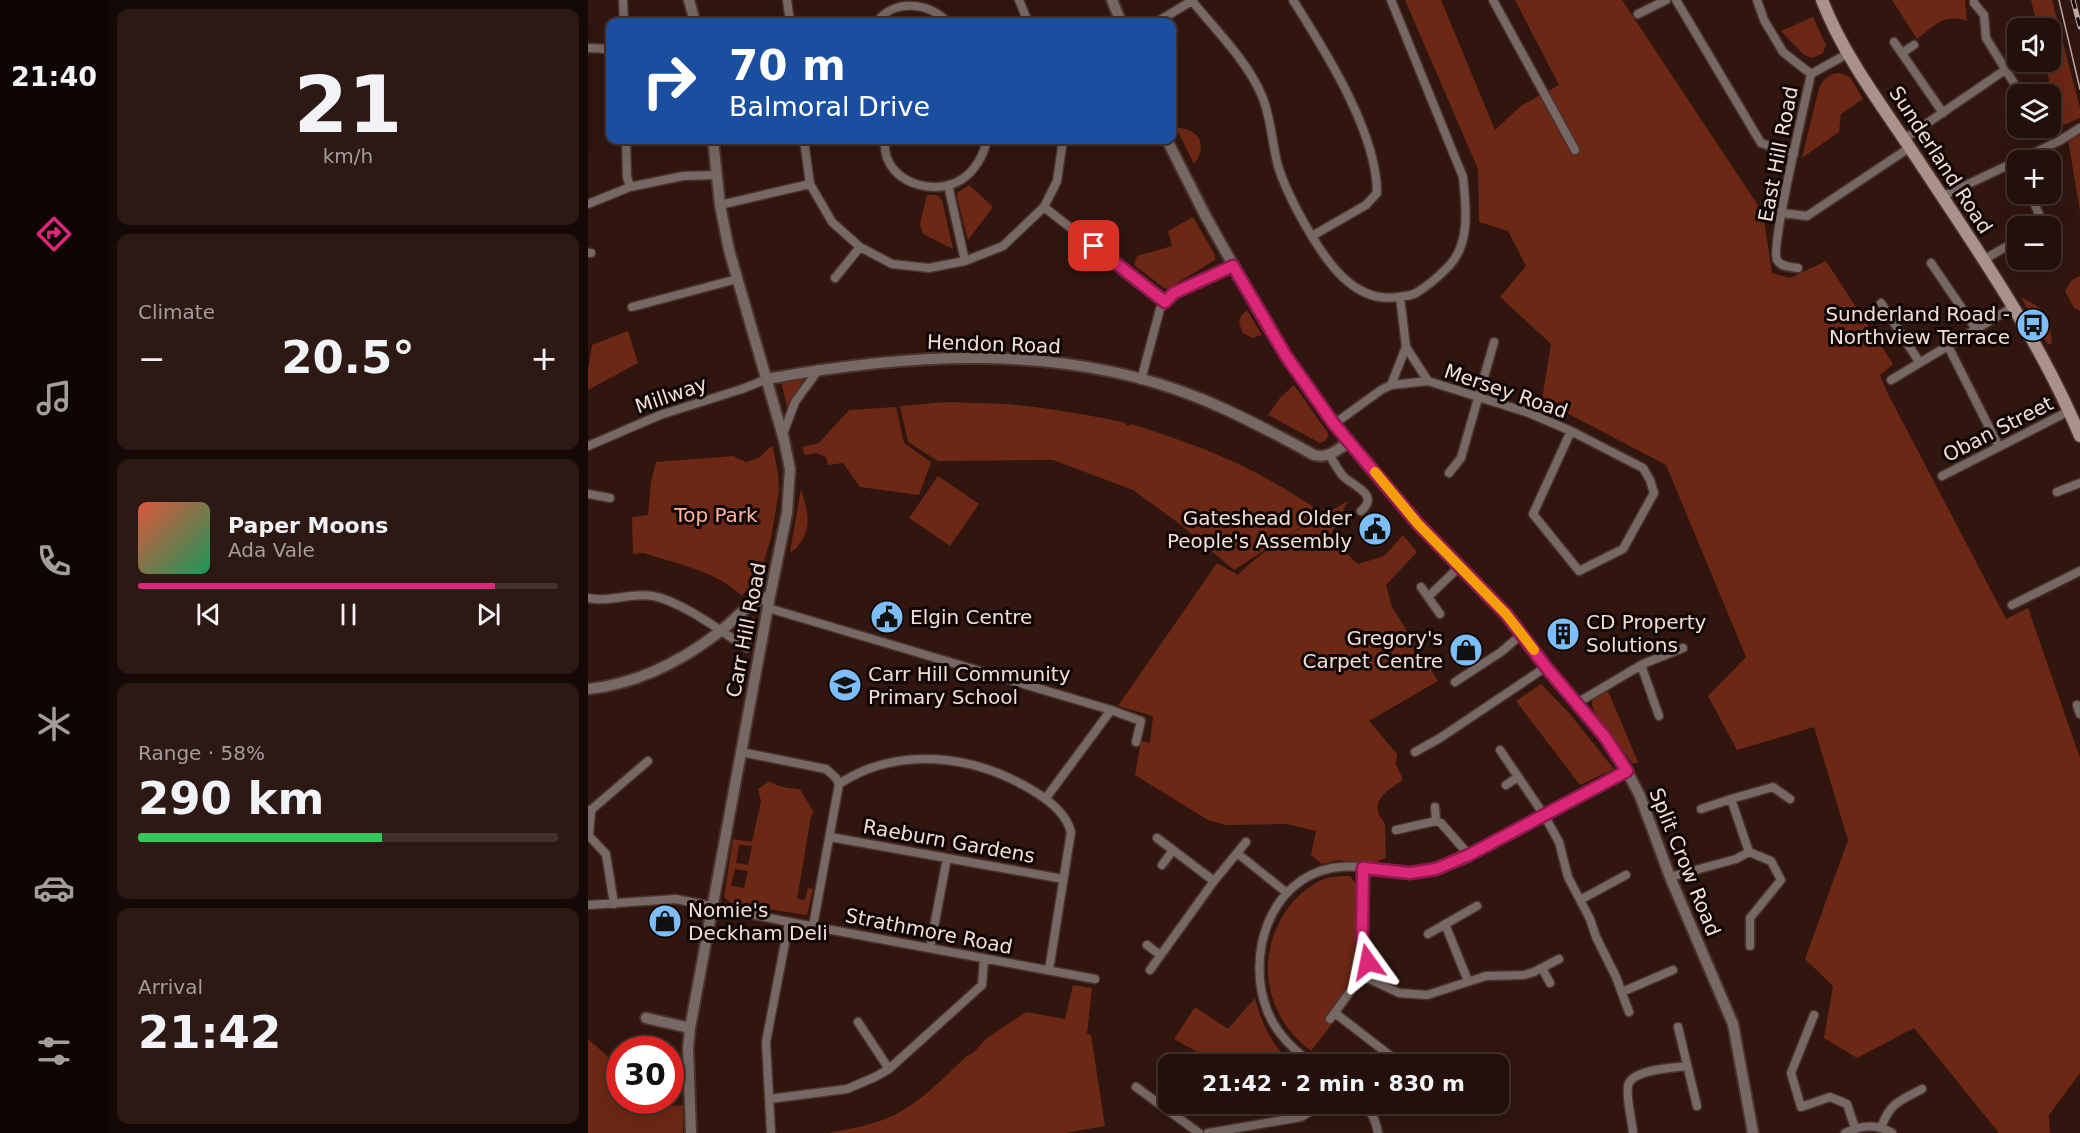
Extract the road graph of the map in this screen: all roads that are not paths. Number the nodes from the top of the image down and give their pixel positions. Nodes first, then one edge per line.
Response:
1 (623, 0) edge
2 (689, 0) edge
3 (787, 0) edge
4 (1019, 0) edge
5 (1112, 0) edge
6 (1193, 0) edge
7 (1293, 0) edge
8 (1391, 0) edge
9 (1493, 0) edge
10 (1666, 0) edge
11 (1676, 0) edge
12 (1757, 0) edge
13 (1822, 0) edge
14 (1974, 0) edge
15 (900, 2) edge
16 (1638, 14) dead end
17 (624, 18) edge
18 (694, 18) edge
19 (789, 18) edge
20 (880, 18) edge
21 (942, 18) edge
22 (1026, 18) edge
23 (1119, 18) edge
24 (1164, 18) edge
25 (1894, 42) dead end
26 (1914, 45) dead end
27 (588, 48) edge
28 (606, 49) edge
29 (1849, 53) junction
30 (1902, 53) junction
31 (2005, 70) junction
32 (1811, 74) junction
33 (2014, 84) edge
34 (1943, 113) junction
35 (2080, 128) edge
36 (1907, 143) junction
37 (626, 144) edge
38 (713, 144) edge
39 (805, 144) edge
40 (885, 144) edge
41 (986, 144) edge
42 (1062, 144) edge
43 (1169, 144) edge
44 (1575, 150) dead end
45 (1794, 154) junction
46 (716, 175) junction
47 (810, 184) junction
48 (948, 185) junction
49 (630, 188) junction
50 (1941, 197) junction
51 (588, 204) edge
52 (720, 205) junction
53 (1044, 207) junction
54 (1782, 213) junction
55 (1312, 236) junction
56 (2007, 246) edge
57 (860, 247) junction
58 (1983, 260) junction
59 (965, 261) junction
60 (1931, 263) dead end
61 (1233, 266) junction
62 (1798, 268) dead end
63 (835, 278) dead end
64 (737, 279) junction
65 (1400, 297) junction
66 (1165, 302) junction
67 (1881, 303) dead end
68 (632, 307) dead end
69 (2013, 307) junction
70 (1976, 329) junction
71 (1494, 342) dead end
72 (1948, 346) junction
73 (1406, 347) junction
74 (1920, 363) junction
75 (820, 369) junction
76 (767, 378) junction
77 (1141, 380) junction
78 (1891, 380) dead end
79 (1428, 381) junction
80 (1390, 385) junction
81 (1480, 397) junction
82 (2069, 411) junction
83 (1334, 424) junction
84 (1571, 431) junction
85 (783, 434) junction
86 (2080, 436) edge
87 (1349, 442) junction
88 (588, 446) edge
89 (1999, 447) junction
90 (1329, 456) junction
91 (1449, 473) dead end
92 (1942, 476) dead end
93 (2080, 483) edge
94 (2058, 492) dead end
95 (588, 495) edge
96 (610, 498) dead end
97 (1360, 511) dead end
98 (1459, 567) junction
99 (2080, 571) edge
100 (1421, 587) dead end
101 (770, 596) junction
102 (1428, 597) junction
103 (588, 598) edge
104 (2012, 605) dead end
105 (768, 608) junction
106 (1440, 614) dead end
107 (721, 631) junction
108 (1522, 634) junction
109 (747, 648) dead end
110 (1683, 648) dead end
111 (1641, 665) junction
112 (1546, 667) junction
113 (1455, 682) dead end
114 (588, 689) edge
115 (1577, 703) junction
116 (2076, 705) dead end
117 (1111, 710) junction
118 (2080, 714) edge
119 (1659, 716) dead end
120 (1136, 742) dead end
121 (1500, 750) dead end
122 (741, 752) junction
123 (1415, 752) dead end
124 (648, 761) dead end
125 (1627, 771) junction
126 (1518, 777) junction
127 (840, 784) junction
128 (1506, 785) dead end
129 (1046, 798) junction
130 (1731, 799) junction
131 (1790, 799) dead end
132 (1435, 807) dead end
133 (1701, 809) dead end
134 (590, 810) edge
135 (1544, 815) junction
136 (1436, 821) junction
137 (1396, 830) dead end
138 (589, 835) edge
139 (830, 837) junction
140 (1157, 838) dead end
141 (1246, 842) dead end
142 (1173, 850) junction
143 (1749, 852) junction
144 (1237, 853) junction
145 (1469, 855) junction
146 (947, 858) junction
147 (1162, 865) dead end
148 (1363, 868) junction
149 (1626, 875) dead end
150 (1670, 876) junction
151 (1063, 879) junction
152 (1214, 881) junction
153 (1287, 894) junction
154 (1580, 900) junction
155 (614, 904) junction
156 (588, 905) edge
157 (712, 906) junction
158 (1477, 906) dead end
159 (789, 922) junction
160 (1445, 924) junction
161 (813, 926) junction
162 (1428, 934) dead end
163 (1147, 945) dead end
164 (1750, 946) dead end
165 (930, 948) junction
166 (1160, 955) junction
167 (984, 959) junction
168 (1559, 959) dead end
169 (1542, 968) junction
170 (1049, 970) junction
171 (1150, 970) dead end
172 (1672, 970) dead end
173 (1363, 976) junction
174 (1095, 979) dead end
175 (1468, 981) junction
176 (1550, 983) dead end
177 (1622, 992) junction
178 (1629, 1012) dead end
179 (1814, 1014) dead end
180 (646, 1018) dead end
181 (858, 1022) dead end
182 (1678, 1027) dead end
183 (690, 1028) junction
184 (1300, 1054) edge
185 (1387, 1054) edge
186 (1687, 1066) junction
187 (889, 1069) junction
188 (1136, 1087) dead end
189 (1922, 1089) dead end
190 (769, 1099) junction
191 (1696, 1106) dead end
192 (1306, 1114) edge
193 (1371, 1114) edge
194 (1855, 1128) junction
195 (1881, 1128) junction
196 (691, 1133) edge
197 (771, 1133) edge
198 (1199, 1133) edge
199 (1208, 1133) edge
200 (1378, 1133) edge
201 (1634, 1133) edge
202 (1753, 1133) edge
203 (1845, 1133) edge
204 (1892, 1133) edge

1 - 17 street
2 - 18 street
3 - 19 street
4 - 22 street
5 - 23 street
6 - 24 street
6 - 55 street
7 - 55 street
8 - 65 street
9 - 44 street
10 - 16 street
11 - 45 street
12 - 32 street
13 - 29 main road, Sunderland Road
14 - 31 street
15 - 20 street
15 - 21 street
25 - 30 street
26 - 30 street
27 - 28 street
29 - 32 street, East Hill Road
29 - 36 main road, Sunderland Road
30 - 34 street
31 - 33 street
31 - 34 street
32 - 45 street, East Hill Road
34 - 36 street
35 - 50 street
36 - 50 main road, Sunderland Road
36 - 54 street
37 - 49 street
38 - 46 street, Carr Hill Road
39 - 47 street
40 - 48 street
41 - 48 street
42 - 53 street
43 - 61 street, Split Crow Road
45 - 54 street, East Hill Road
46 - 49 street
46 - 52 street, Carr Hill Road
47 - 52 street
47 - 57 street
48 - 59 street
49 - 51 street
50 - 58 main road, Sunderland Road
52 - 64 street, Carr Hill Road
53 - 59 street
53 - 66 street
54 - 62 street, East Hill Road
55 - 65 street
56 - 58 street
57 - 59 street
57 - 63 street
58 - 69 main road, Sunderland Road
60 - 70 street
61 - 66 street
61 - 83 street, Split Crow Road
64 - 68 street
64 - 76 street, Carr Hill Road
65 - 73 street
66 - 77 street
67 - 74 street
69 - 70 street
69 - 82 main road, Sunderland Road
70 - 72 street
71 - 81 street
72 - 74 street
72 - 89 street
73 - 79 street
73 - 80 street
74 - 78 street
75 - 76 street, Hendon Road
75 - 77 street, Hendon Road
75 - 85 street
76 - 85 street, Carr Hill Road
76 - 88 street, Millway
77 - 90 street, Hendon Road
79 - 80 street, Mersey Road
79 - 81 street, Mersey Road
80 - 83 street, Mersey Road
81 - 84 street, Mersey Road
81 - 91 street
82 - 86 main road, Sunderland Road
82 - 89 street, Oban Street
83 - 87 street, Split Crow Road
84 - 84 street, Mersey Road
85 - 101 street, Carr Hill Road
87 - 90 street
87 - 98 street, Split Crow Road
89 - 92 street, Oban Street
90 - 97 street
93 - 94 street
95 - 96 street
98 - 102 street
98 - 108 street, Split Crow Road
99 - 104 street
100 - 102 street
101 - 105 street, Carr Hill Road
101 - 107 street
102 - 106 street
103 - 107 street
105 - 117 street
105 - 122 street, Carr Hill Road
107 - 109 street
107 - 114 street
108 - 112 street, Split Crow Road
108 - 113 street
110 - 111 street
111 - 115 street
111 - 119 street
112 - 115 street, Split Crow Road
112 - 123 street
115 - 125 street, Split Crow Road
116 - 118 street
117 - 120 street
117 - 129 street
121 - 126 street
122 - 127 street
122 - 157 street, Carr Hill Road
124 - 134 street
125 - 135 street
125 - 150 street, Split Crow Road
126 - 128 street
126 - 135 street
127 - 129 street
127 - 139 street
129 - 151 street
130 - 131 street
130 - 133 street
130 - 143 street
132 - 136 street
134 - 138 street
135 - 145 street
135 - 154 street
136 - 137 street
136 - 145 street
138 - 155 street
139 - 146 street, Raeburn Gardens
139 - 161 street
140 - 142 street
141 - 144 street
142 - 147 street
142 - 152 street
143 - 150 street
143 - 164 street
144 - 152 street
144 - 153 street
145 - 148 street
146 - 151 street, Raeburn Gardens
146 - 165 street
148 - 153 street
148 - 173 street
149 - 154 street
150 - 202 street, Split Crow Road
151 - 170 street
152 - 166 street
153 - 184 street
154 - 177 street
155 - 156 street, Strathmore Road
155 - 157 street, Strathmore Road
157 - 159 street, Strathmore Road
157 - 183 street, Carr Hill Road
158 - 160 street
159 - 161 street, Strathmore Road
159 - 190 street
160 - 162 street
160 - 175 street
161 - 165 street, Strathmore Road
163 - 166 street
165 - 167 street, Strathmore Road
166 - 171 street
167 - 170 street, Strathmore Road
167 - 187 street
168 - 169 street
169 - 175 street
169 - 176 street
170 - 174 street, Strathmore Road
172 - 177 street
173 - 175 street
173 - 185 street
177 - 178 street
179 - 194 street
180 - 183 street
181 - 187 street
182 - 186 street
183 - 196 street, Carr Hill Road
186 - 191 street
186 - 201 street
187 - 190 street
188 - 198 street
189 - 195 street
190 - 197 street
192 - 199 street
193 - 200 street
194 - 195 street
194 - 203 street
195 - 204 street

